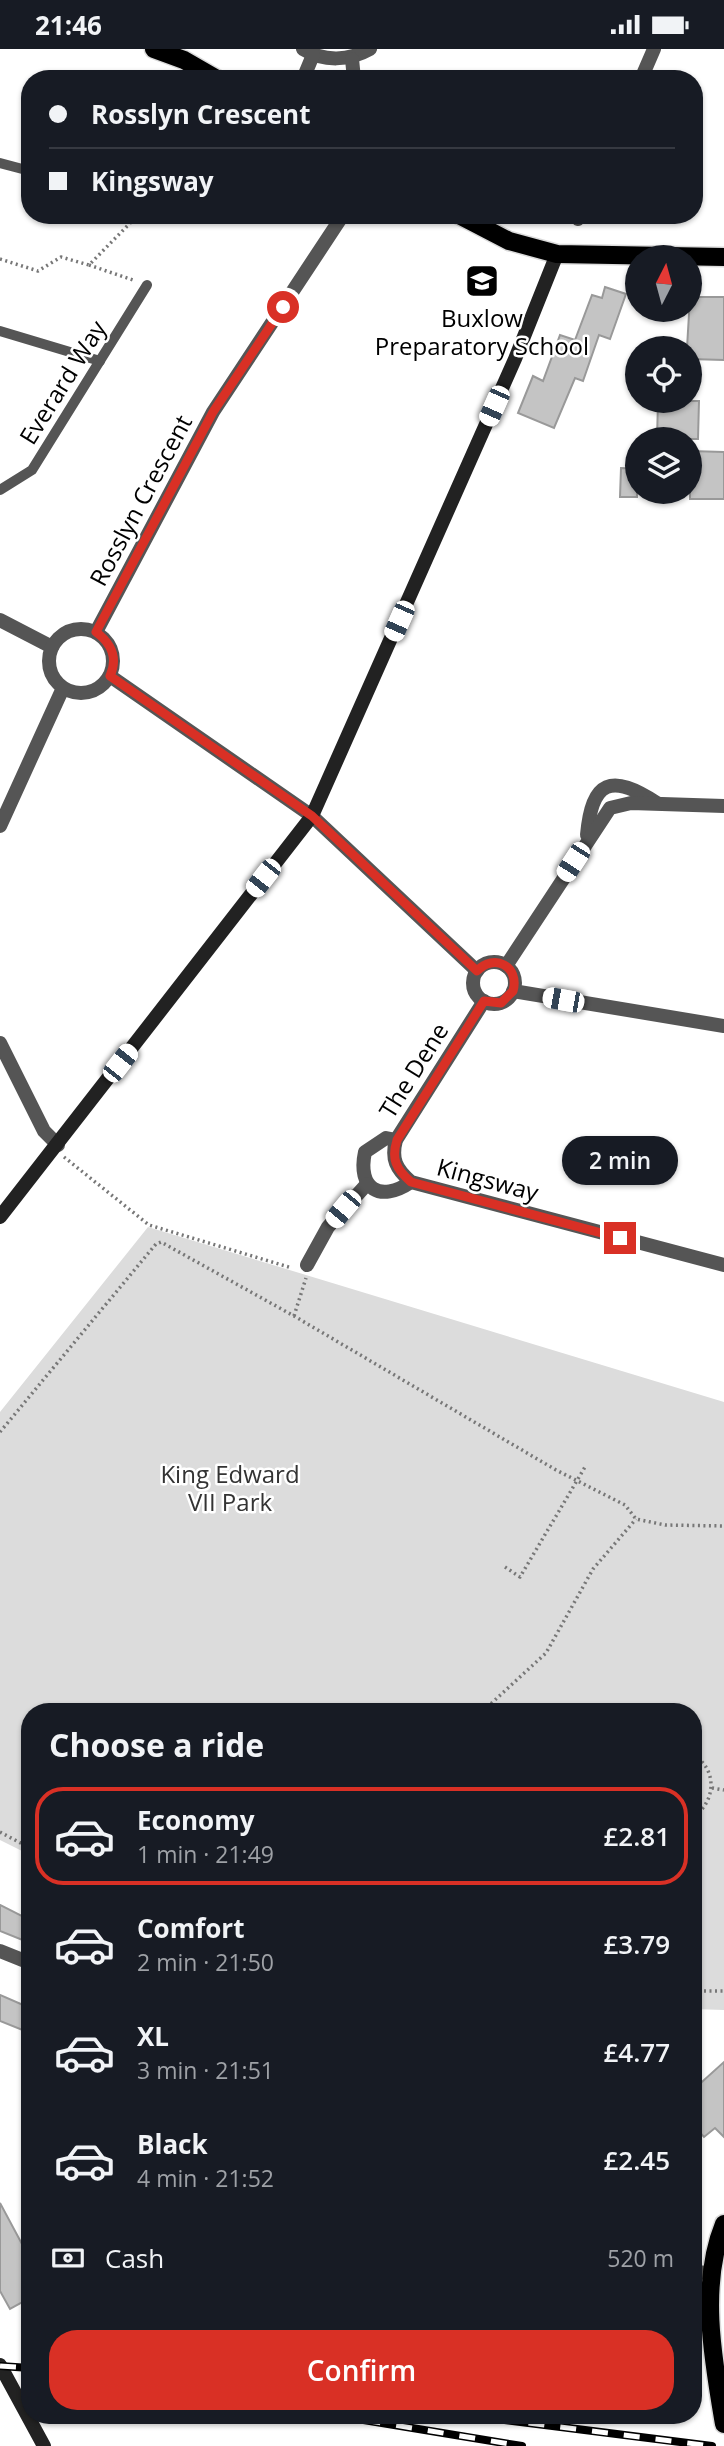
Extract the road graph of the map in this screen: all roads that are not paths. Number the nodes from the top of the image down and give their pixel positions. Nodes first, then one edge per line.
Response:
1 (154, 49) edge
2 (370, 49) edge
3 (654, 49) edge
4 (308, 52) edge
5 (352, 59) junction
6 (201, 70) edge
7 (305, 70) edge
8 (353, 70) edge
9 (645, 70) edge
10 (0, 163) edge
11 (21, 169) edge
12 (337, 224) edge
13 (476, 224) edge
14 (557, 254) junction
15 (724, 257) edge
16 (147, 285) road end
17 (0, 331) edge
18 (100, 361) junction
19 (0, 490) edge
20 (0, 620) edge
21 (96, 632) junction
22 (52, 647) junction
23 (110, 676) junction
24 (64, 688) junction
25 (658, 803) junction
26 (724, 806) edge
27 (312, 816) junction
28 (0, 826) edge
29 (587, 841) junction
30 (506, 966) junction
31 (477, 971) junction
32 (513, 991) junction
33 (484, 1001) junction
34 (724, 1026) edge
35 (0, 1043) edge
36 (397, 1140) junction
37 (56, 1147) junction
38 (411, 1182) junction
39 (367, 1184) junction
40 (0, 1217) edge
41 (724, 1265) edge
42 (307, 1269) road end
43 (0, 1951) edge
44 (21, 1959) edge
45 (724, 2224) edge
46 (702, 2271) edge
47 (702, 2279) edge
48 (0, 2365) edge
49 (720, 2378) edge
50 (21, 2404) edge
51 (32, 2424) edge
52 (724, 2424) edge
53 (44, 2446) edge

1 - 6 main road
2 - 5 street
3 - 9 street
4 - 5 street
4 - 7 street
5 - 8 street
10 - 11 lane
12 - 21 street, Rosslyn Crescent
13 - 14 main road
14 - 15 main road
14 - 27 street
16 - 18 lane, Everard Way
17 - 18 lane
18 - 19 lane, Everard Way
20 - 22 street
21 - 22 street
21 - 23 street
22 - 24 street
23 - 24 street
23 - 27 street
24 - 28 street
25 - 26 street
25 - 29 street
25 - 29 street
27 - 31 street
27 - 37 street
29 - 30 street
30 - 31 street
30 - 32 street
31 - 33 street
32 - 33 street
32 - 34 street
33 - 36 street, The Dene
35 - 37 street
36 - 38 street, Kingsway
36 - 39 street, The Dene
37 - 40 street
38 - 39 street
38 - 41 street, Kingsway
39 - 42 street
43 - 44 street
45 - 46 main road
47 - 49 main road
48 - 50 street
49 - 52 main road
51 - 53 street

